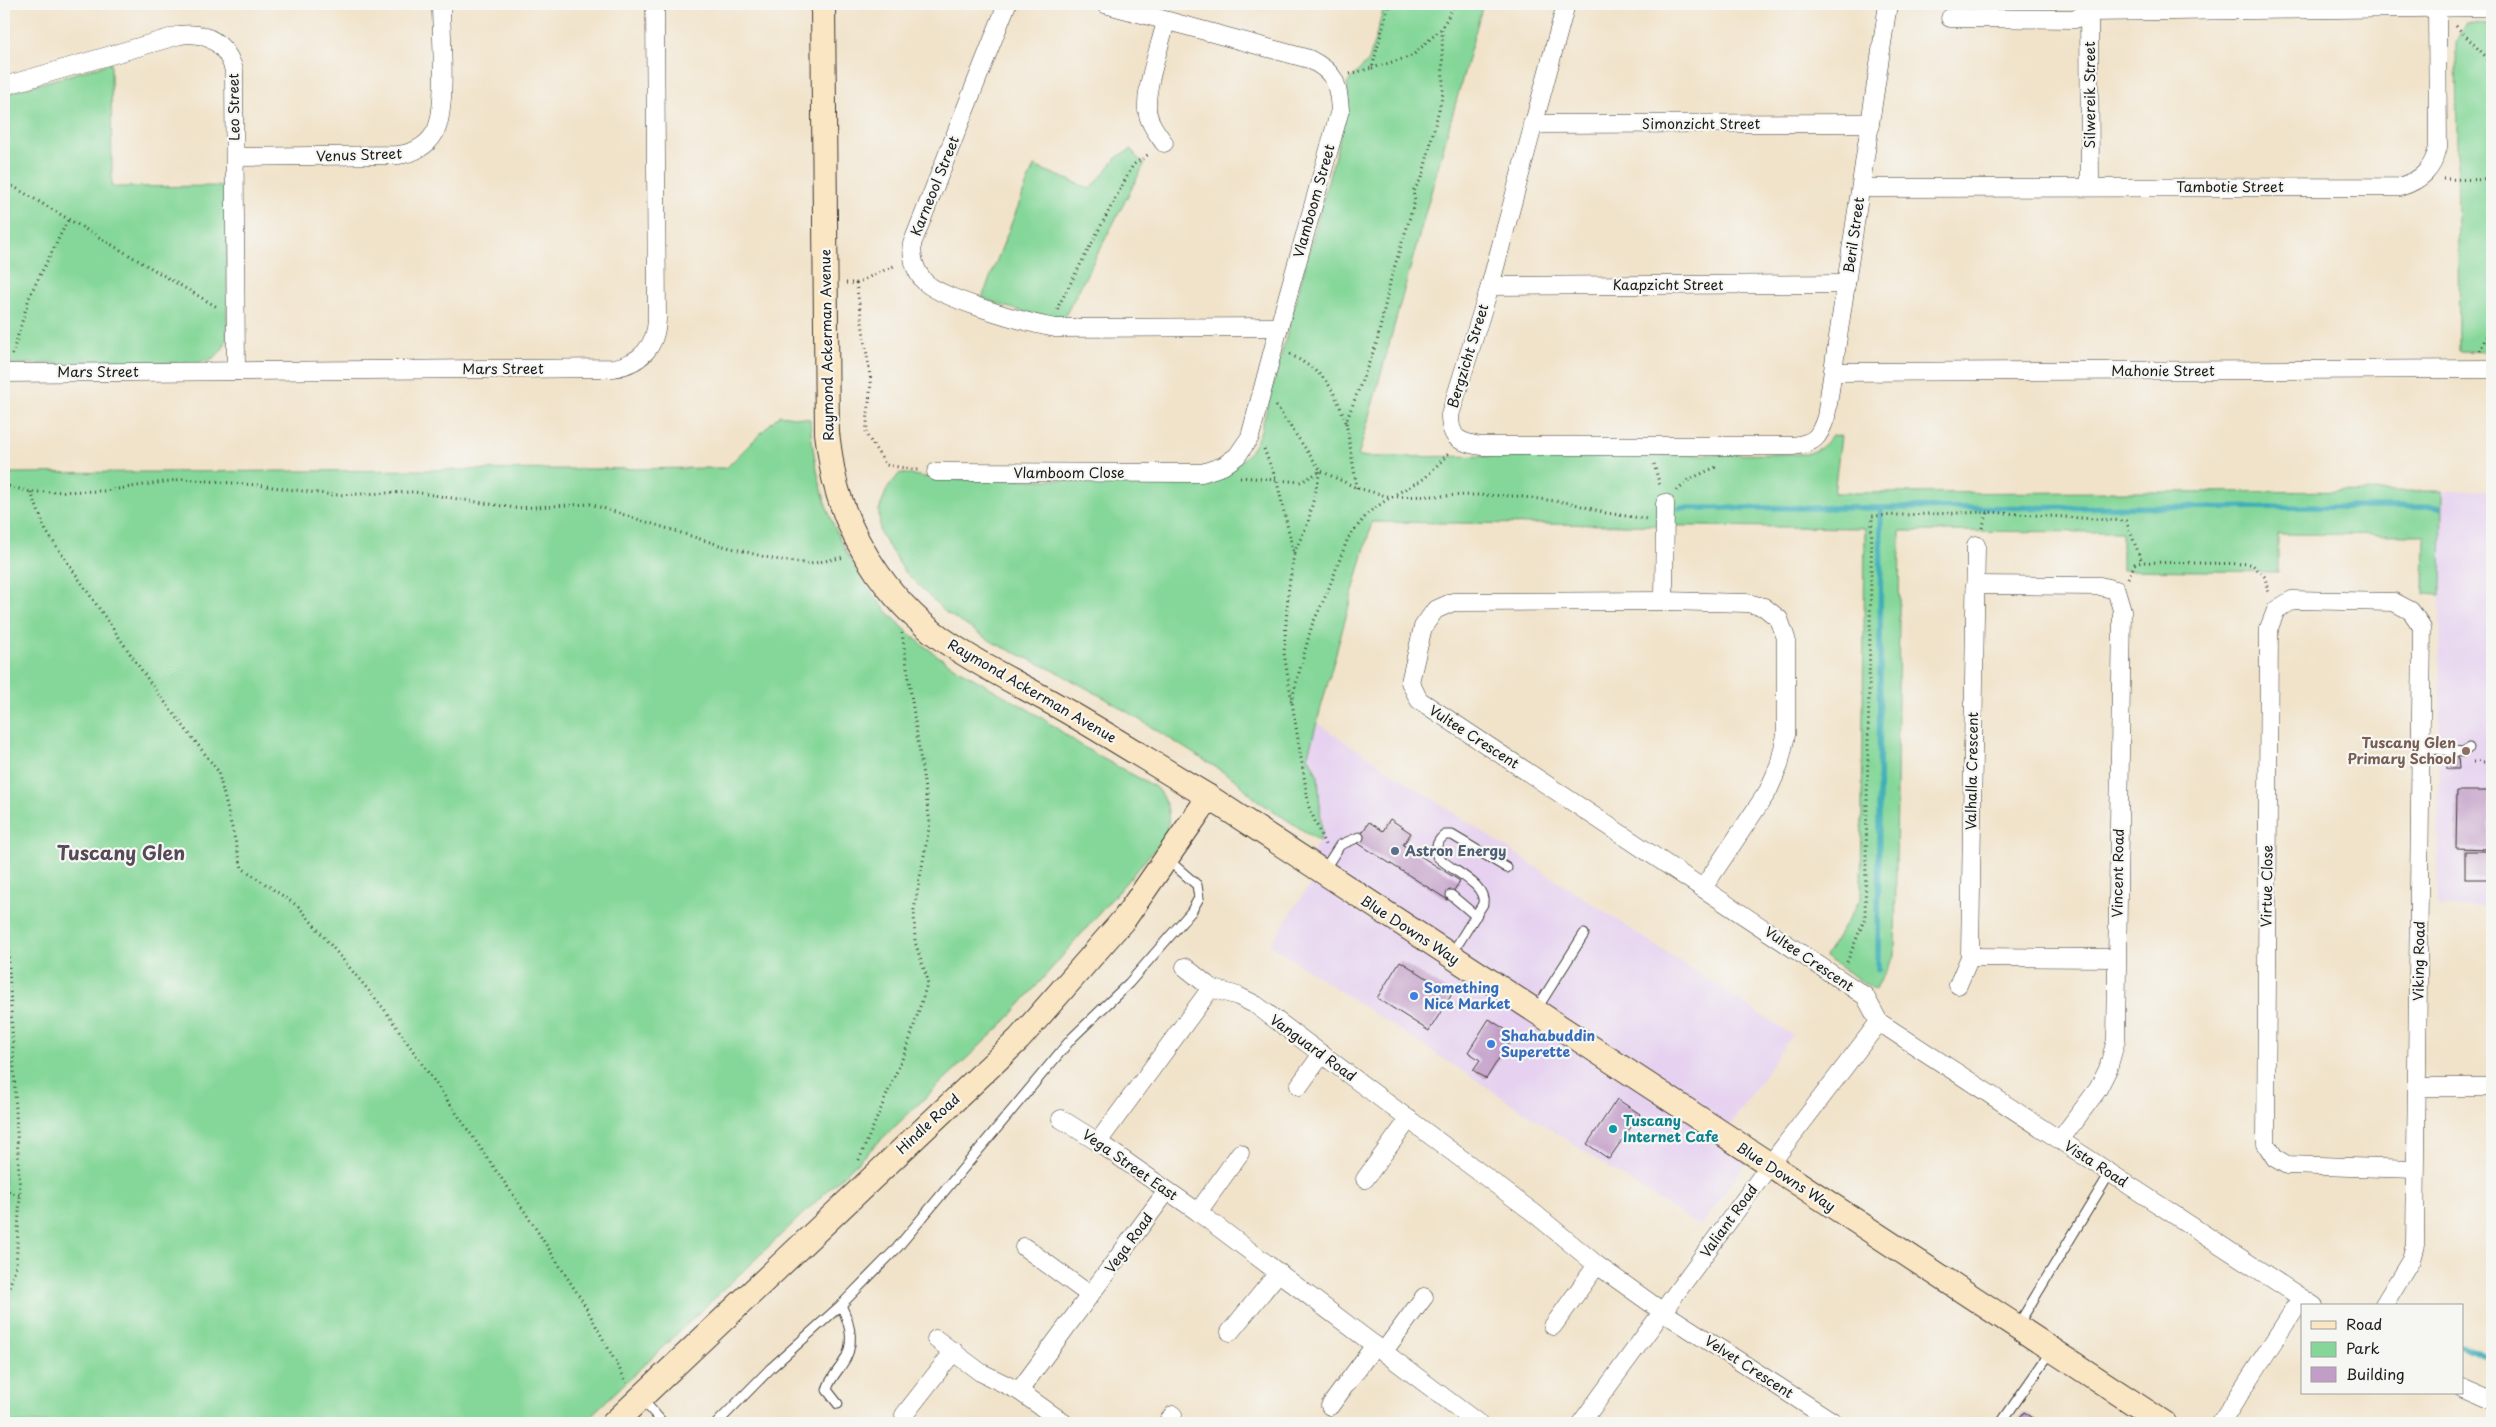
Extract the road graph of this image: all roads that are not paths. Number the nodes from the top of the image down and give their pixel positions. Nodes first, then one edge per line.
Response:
1 (441, 4) edge
2 (655, 4) edge
3 (823, 4) edge
4 (1007, 4) edge
5 (1105, 4) edge
6 (1566, 4) edge
7 (1888, 4) edge
8 (2437, 7) junction
9 (2492, 7) edge
10 (2089, 8) edge
11 (1950, 18) dead end
12 (1166, 21) junction
13 (4, 86) edge
14 (1870, 123) junction
15 (1532, 124) junction
16 (1164, 143) road end
17 (235, 157) junction
18 (2090, 187) junction
19 (1861, 188) junction
20 (1846, 284) junction
21 (1490, 286) junction
22 (1279, 327) junction
23 (2485, 369) edge
24 (236, 371) junction
25 (1833, 372) junction
26 (7, 373) edge
27 (1748, 446) joint
28 (936, 472) road end
29 (1202, 473) joint
30 (1665, 503) road end
31 (1976, 544) road end
32 (1975, 585) junction
33 (1664, 601) junction
34 (2411, 611) joint
35 (2421, 748) junction
36 (2469, 748) dead end
37 (1208, 797) junction
38 (1359, 836) dead end
39 (1167, 858) junction
40 (1507, 868) dead end
41 (1322, 872) junction
42 (1703, 888) junction
43 (1451, 896) dead end
44 (1476, 916) junction
45 (1584, 934) dead end
46 (1450, 956) junction
47 (1970, 956) junction
48 (2116, 958) junction
49 (1185, 967) dead end
50 (1958, 985) dead end
51 (1211, 988) junction
52 (1535, 1012) junction
53 (1879, 1022) junction
54 (1322, 1054) junction
55 (1298, 1086) dead end
56 (2418, 1087) junction
57 (2492, 1087) edge
58 (1061, 1119) dead end
59 (1409, 1119) junction
60 (2060, 1140) junction
61 (1098, 1142) junction
62 (1240, 1153) dead end
63 (1769, 1166) junction
64 (2416, 1168) junction
65 (2110, 1173) junction
66 (1365, 1179) dead end
67 (1167, 1191) junction
68 (1198, 1212) junction
69 (1024, 1247) dead end
70 (1597, 1265) junction
71 (1279, 1272) junction
72 (1090, 1295) junction
73 (1424, 1297) dead end
74 (2308, 1302) edge
75 (2384, 1304) edge
76 (841, 1305) junction
77 (1663, 1312) junction
78 (2301, 1312) edge
79 (1553, 1326) dead end
80 (2016, 1327) junction
81 (1230, 1332) dead end
82 (936, 1338) dead end
83 (1380, 1348) junction
84 (2052, 1350) junction
85 (954, 1351) junction
86 (2464, 1389) edge
87 (1019, 1391) junction
88 (635, 1392) junction
89 (2492, 1401) edge
90 (838, 1404) dead end
91 (1330, 1406) dead end
92 (904, 1415) dead end
93 (1587, 1421) edge
94 (614, 1423) edge
95 (664, 1423) edge
96 (717, 1423) edge
97 (1064, 1423) edge
98 (1478, 1423) edge
99 (1835, 1423) edge
100 (2001, 1423) edge
101 (2164, 1423) edge
102 (2221, 1423) edge

1 - 17 street, Venus Street
2 - 24 street, Mars Street
3 - 37 street, Raymond Ackerman Avenue
4 - 22 street, Karneool Street
5 - 12 street
6 - 15 street, Bergzicht Street
7 - 14 street, Beril Street
8 - 9 street
8 - 10 street
8 - 18 street, Tambotie Street
10 - 11 street
10 - 18 street, Silwereik Street
12 - 16 street
12 - 22 street, Vlamboom Street
13 - 17 street, Leo Street
14 - 15 street, Simonzicht Street
14 - 19 street, Beril Street
15 - 21 street, Bergzicht Street
17 - 24 street, Leo Street
18 - 19 street, Tambotie Street
19 - 20 street, Beril Street
20 - 21 street, Kaapzicht Street
20 - 25 street, Beril Street
21 - 27 street, Bergzicht Street
22 - 29 street, Vlamboom Street
23 - 25 street, Mahonie Street
24 - 26 street, Mars Street
25 - 27 street, Beril Street
28 - 29 street, Vlamboom Close
30 - 33 street
31 - 32 street, Valhalla Crescent
32 - 47 street, Valhalla Crescent
32 - 48 street, Vincent Road
33 - 42 street, Vultee Crescent
33 - 42 street, Vultee Crescent
34 - 35 street, Viking Road
34 - 64 street, Virtue Close
35 - 36 lane
35 - 56 street, Viking Road
37 - 39 street, Hindle Road
37 - 41 street, Blue Downs Way
38 - 41 lane
39 - 76 lane
39 - 88 street, Hindle Road
40 - 44 lane
41 - 46 street, Blue Downs Way
42 - 53 street, Vultee Crescent
43 - 44 lane
44 - 46 lane
45 - 52 lane
46 - 52 street, Blue Downs Way
47 - 48 street
47 - 50 street, Valhalla Crescent
48 - 60 street, Vincent Road
49 - 51 street, Vanguard Road
51 - 54 street, Vanguard Road
51 - 61 street
52 - 63 street, Blue Downs Way
53 - 60 street, Vista Road
53 - 63 street, Valiant Road
54 - 55 street
54 - 59 street, Vanguard Road
56 - 57 street
56 - 64 street, Viking Road
58 - 61 street, Vega Street East
59 - 66 street
59 - 70 street, Vanguard Road
60 - 65 street, Vista Road
61 - 67 street, Vega Street East
62 - 68 street
63 - 77 street, Valiant Road
63 - 80 street, Blue Downs Way
64 - 75 street, Viking Road
65 - 74 street, Vista Road
65 - 80 lane
67 - 68 street, Vega Street East
67 - 72 street, Vega Road
68 - 71 street, Vega Street East
69 - 72 street
70 - 77 street, Vanguard Road
70 - 79 street
71 - 81 street
71 - 83 street, Vega Street East
72 - 87 street, Vega Road
73 - 83 street
76 - 90 lane
76 - 96 lane
77 - 93 street, Valiant Road
77 - 99 street, Velvet Crescent
78 - 102 street
80 - 84 street, Blue Downs Way
82 - 85 street
83 - 91 street
83 - 98 street, Vega Street East
84 - 100 lane
84 - 101 street, Blue Downs Way
85 - 87 street
85 - 92 street
86 - 89 street
87 - 97 street
88 - 94 street, Hindle Road
88 - 95 lane

